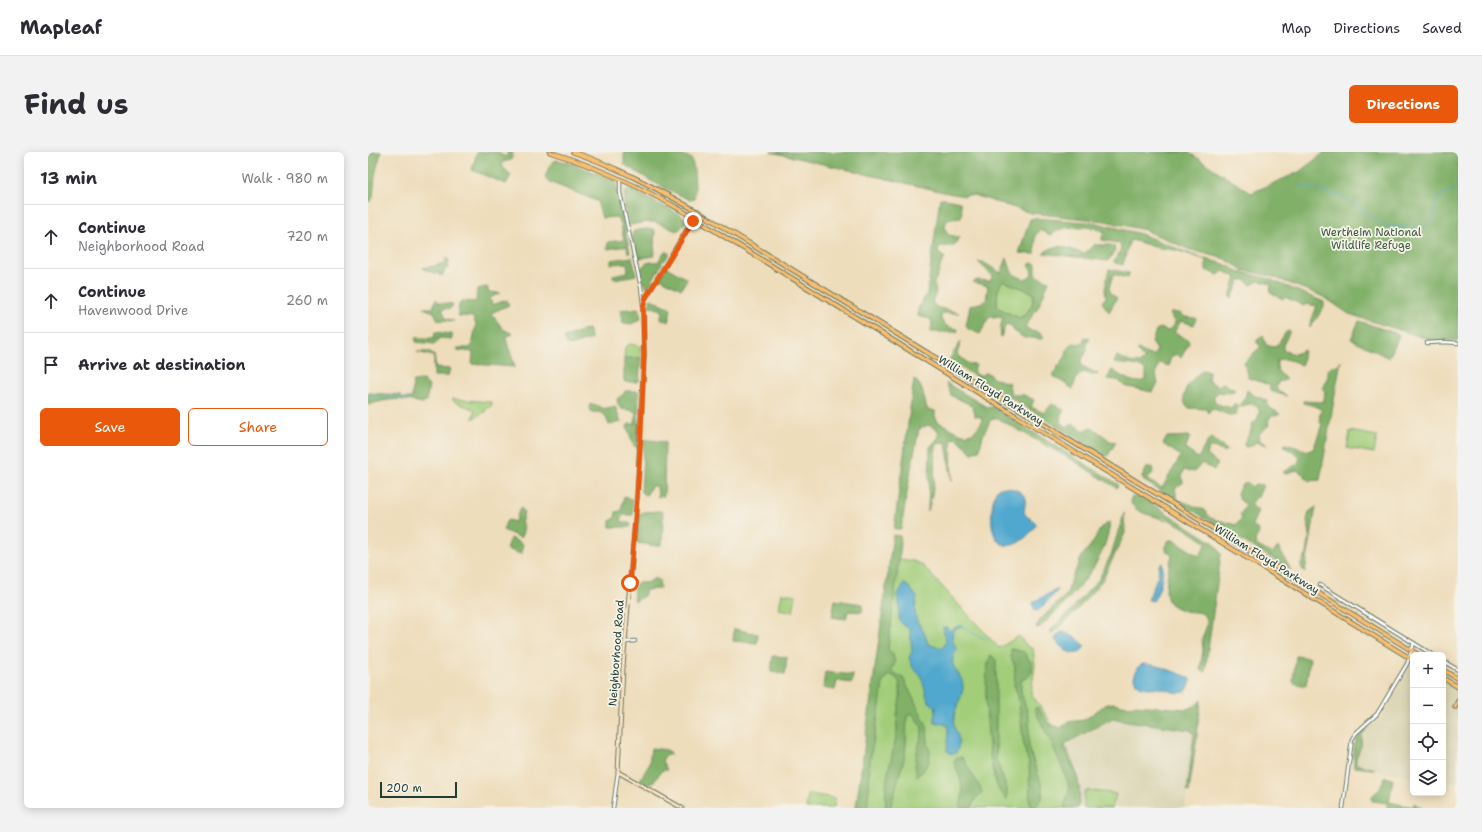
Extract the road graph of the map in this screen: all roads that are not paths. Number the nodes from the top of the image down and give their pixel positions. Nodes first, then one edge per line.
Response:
1 (550, 152) edge
2 (573, 152) edge
3 (620, 179) junction
4 (698, 211) junction
5 (694, 218) junction
6 (641, 287) junction
7 (647, 295) junction
8 (643, 308) junction
9 (1427, 343) dead end
10 (1458, 343) edge
11 (1320, 585) dead end
12 (626, 642) junction
13 (635, 642) dead end
14 (1414, 644) junction
15 (1412, 652) edge
16 (1428, 652) edge
17 (1410, 655) edge
18 (1410, 655) edge
19 (1410, 658) edge
20 (1446, 663) edge
21 (1458, 670) edge
22 (1446, 672) edge
23 (1458, 679) edge
24 (1446, 680) edge
25 (1458, 687) edge
26 (1458, 701) edge
27 (1458, 706) edge
28 (618, 772) junction
29 (613, 808) edge
30 (682, 808) edge
31 (1343, 808) edge

1 - 3 highway, William Floyd Parkway
2 - 4 highway, William Floyd Parkway
3 - 5 highway, William Floyd Parkway
3 - 6 street
4 - 5 main road, Neighborhood Road
4 - 17 highway, William Floyd Parkway
5 - 7 main road, Neighborhood Road
5 - 18 highway, William Floyd Parkway
6 - 7 street
6 - 8 street
7 - 8 main road, Neighborhood Road
8 - 12 main road, Neighborhood Road
9 - 10 street
11 - 14 street
12 - 13 street
12 - 28 main road, Neighborhood Road
14 - 15 street
14 - 16 street
19 - 31 street
20 - 21 street
22 - 23 highway
24 - 25 highway
26 - 27 highway
28 - 29 street, Neighborhood Road
28 - 30 main road

